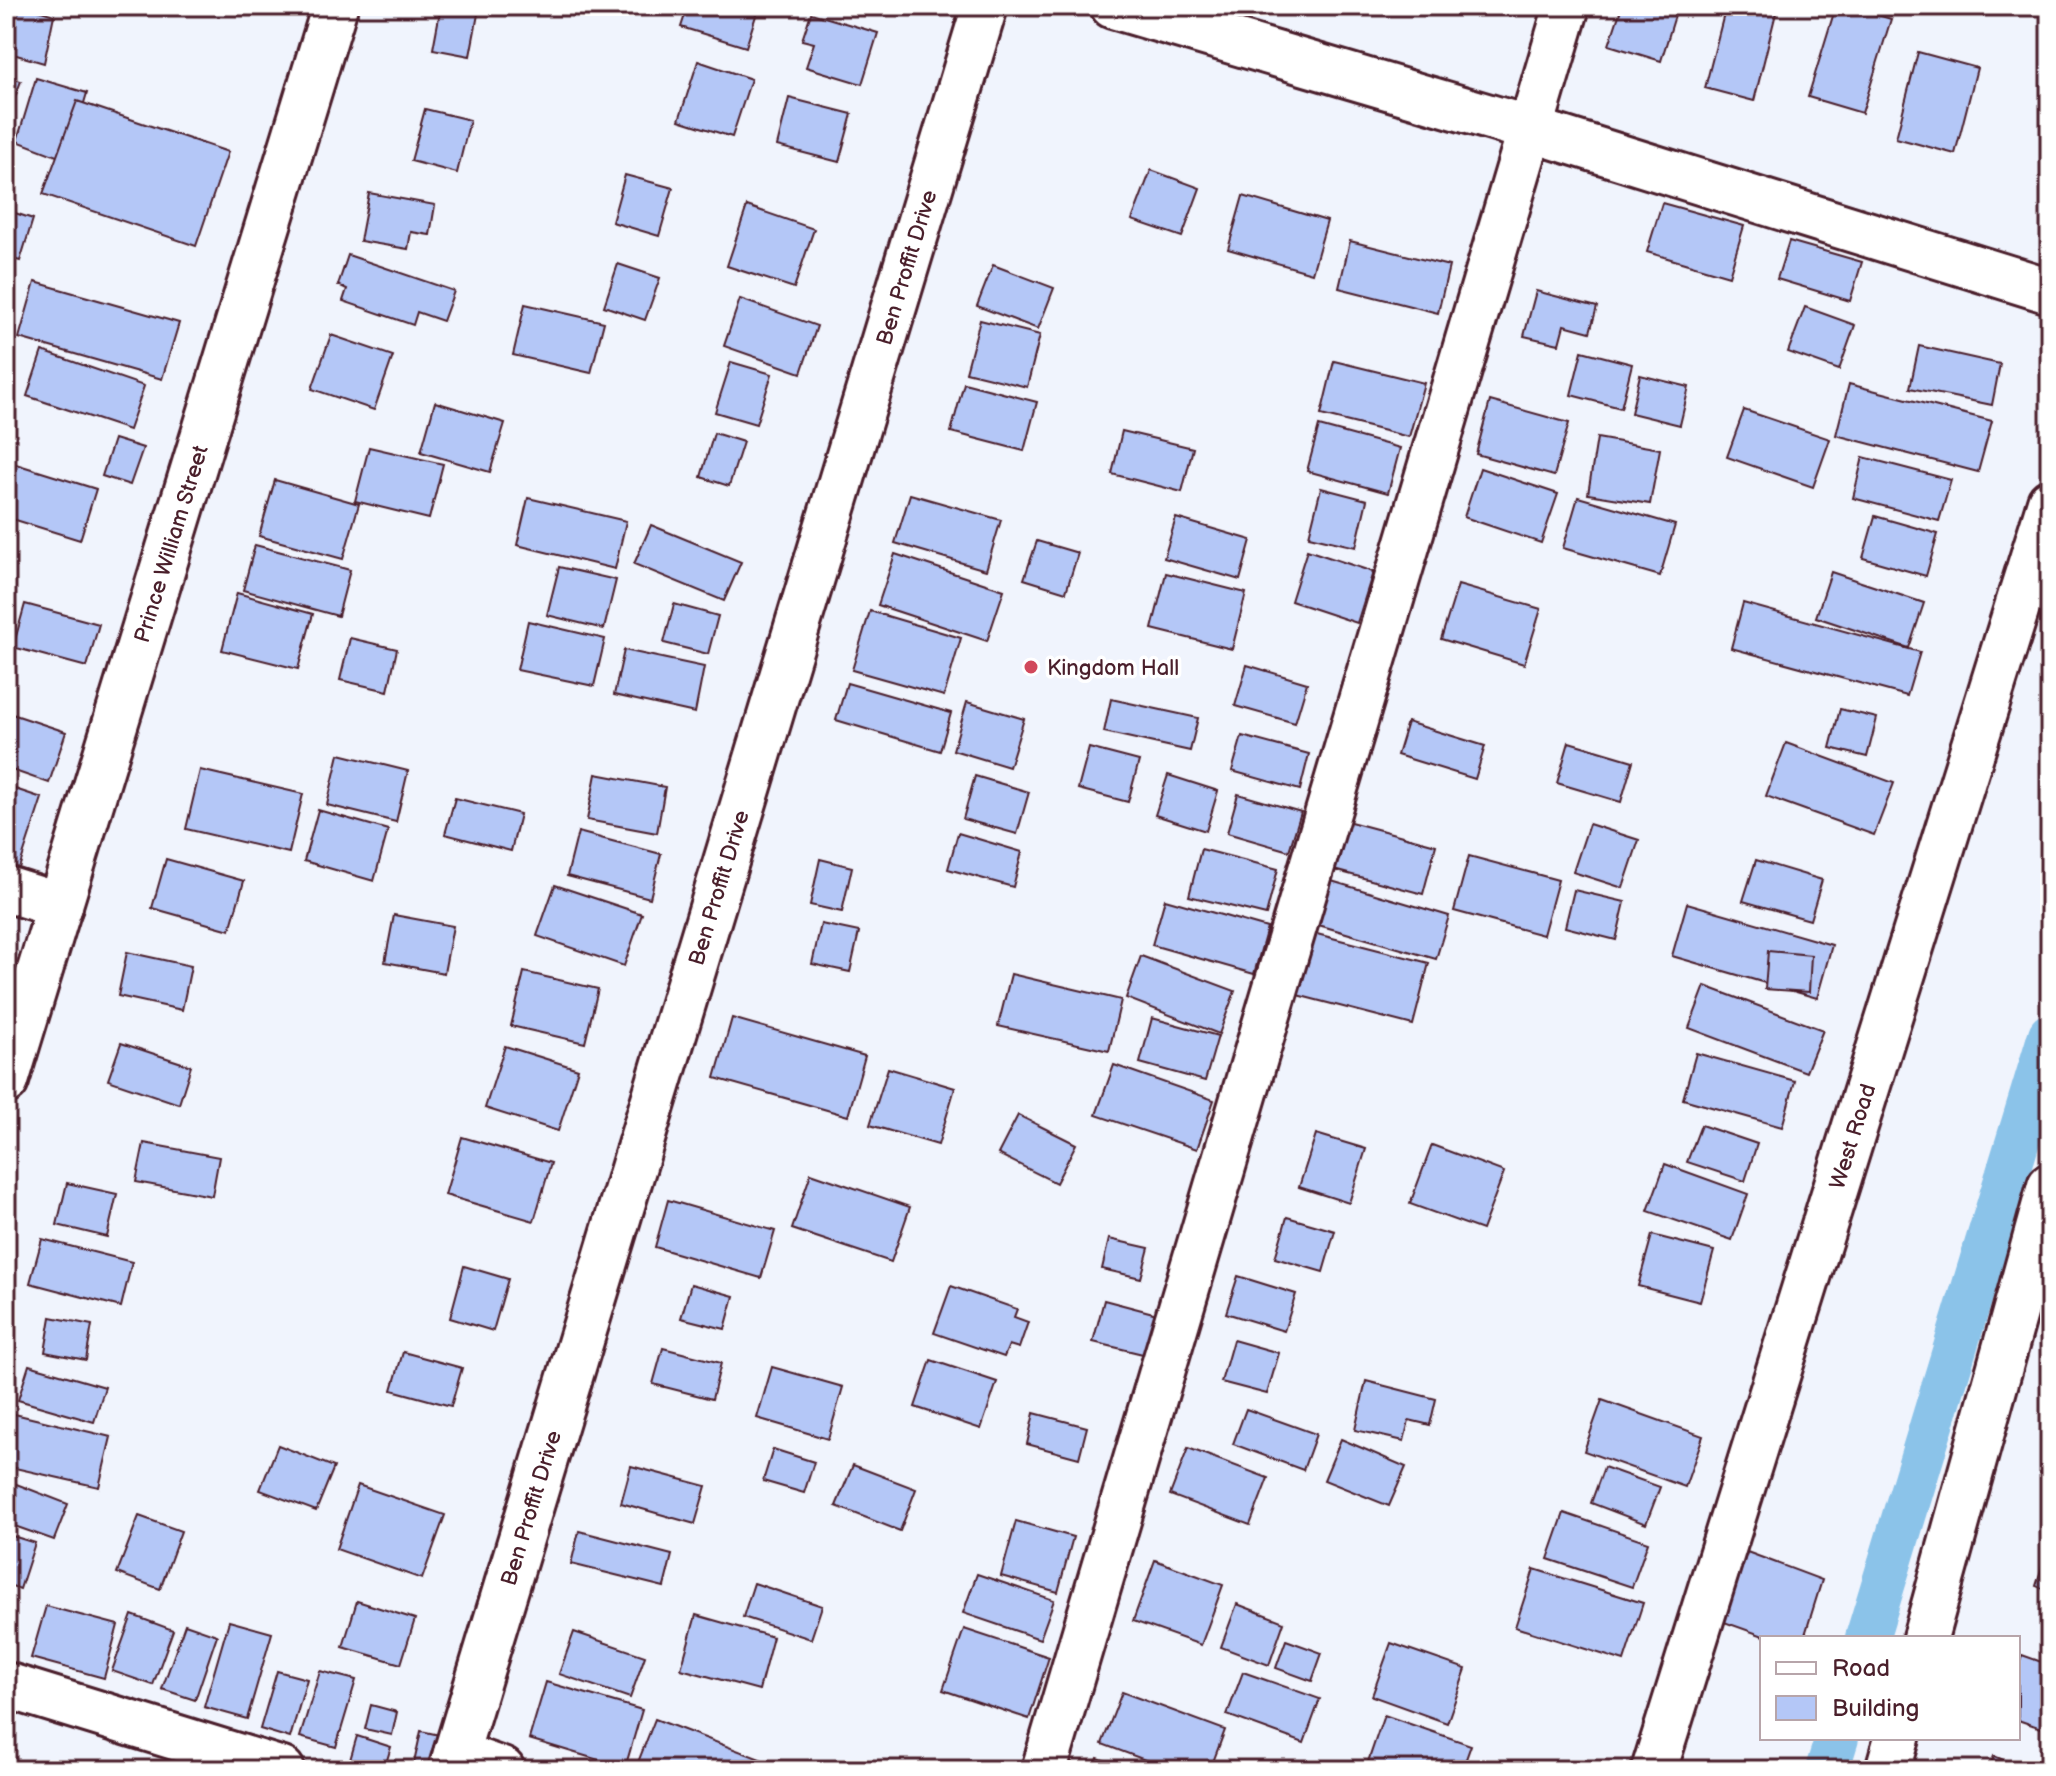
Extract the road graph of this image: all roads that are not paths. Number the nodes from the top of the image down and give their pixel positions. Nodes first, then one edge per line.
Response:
1 (335, 6) edge
2 (985, 6) edge
3 (1113, 6) edge
4 (1567, 6) edge
5 (1530, 129) junction
6 (2050, 291) edge
7 (2050, 502) edge
8 (6, 889) edge
9 (60, 906) junction
10 (6, 1081) edge
11 (2050, 1186) edge
12 (1926, 1636) edge
13 (6, 1685) edge
14 (1896, 1740) edge
15 (453, 1762) edge
16 (282, 1770) edge
17 (502, 1770) edge
18 (1044, 1770) edge
19 (1654, 1770) edge
20 (1888, 1770) edge

1 - 9 street, Prince William Street
2 - 15 street, Ben Proffit Drive
3 - 5 street
4 - 5 street
5 - 6 street
5 - 18 street
7 - 19 street, West Road
8 - 9 street
9 - 10 street, Prince William Street
11 - 12 street
13 - 16 street
14 - 20 street
15 - 17 street

